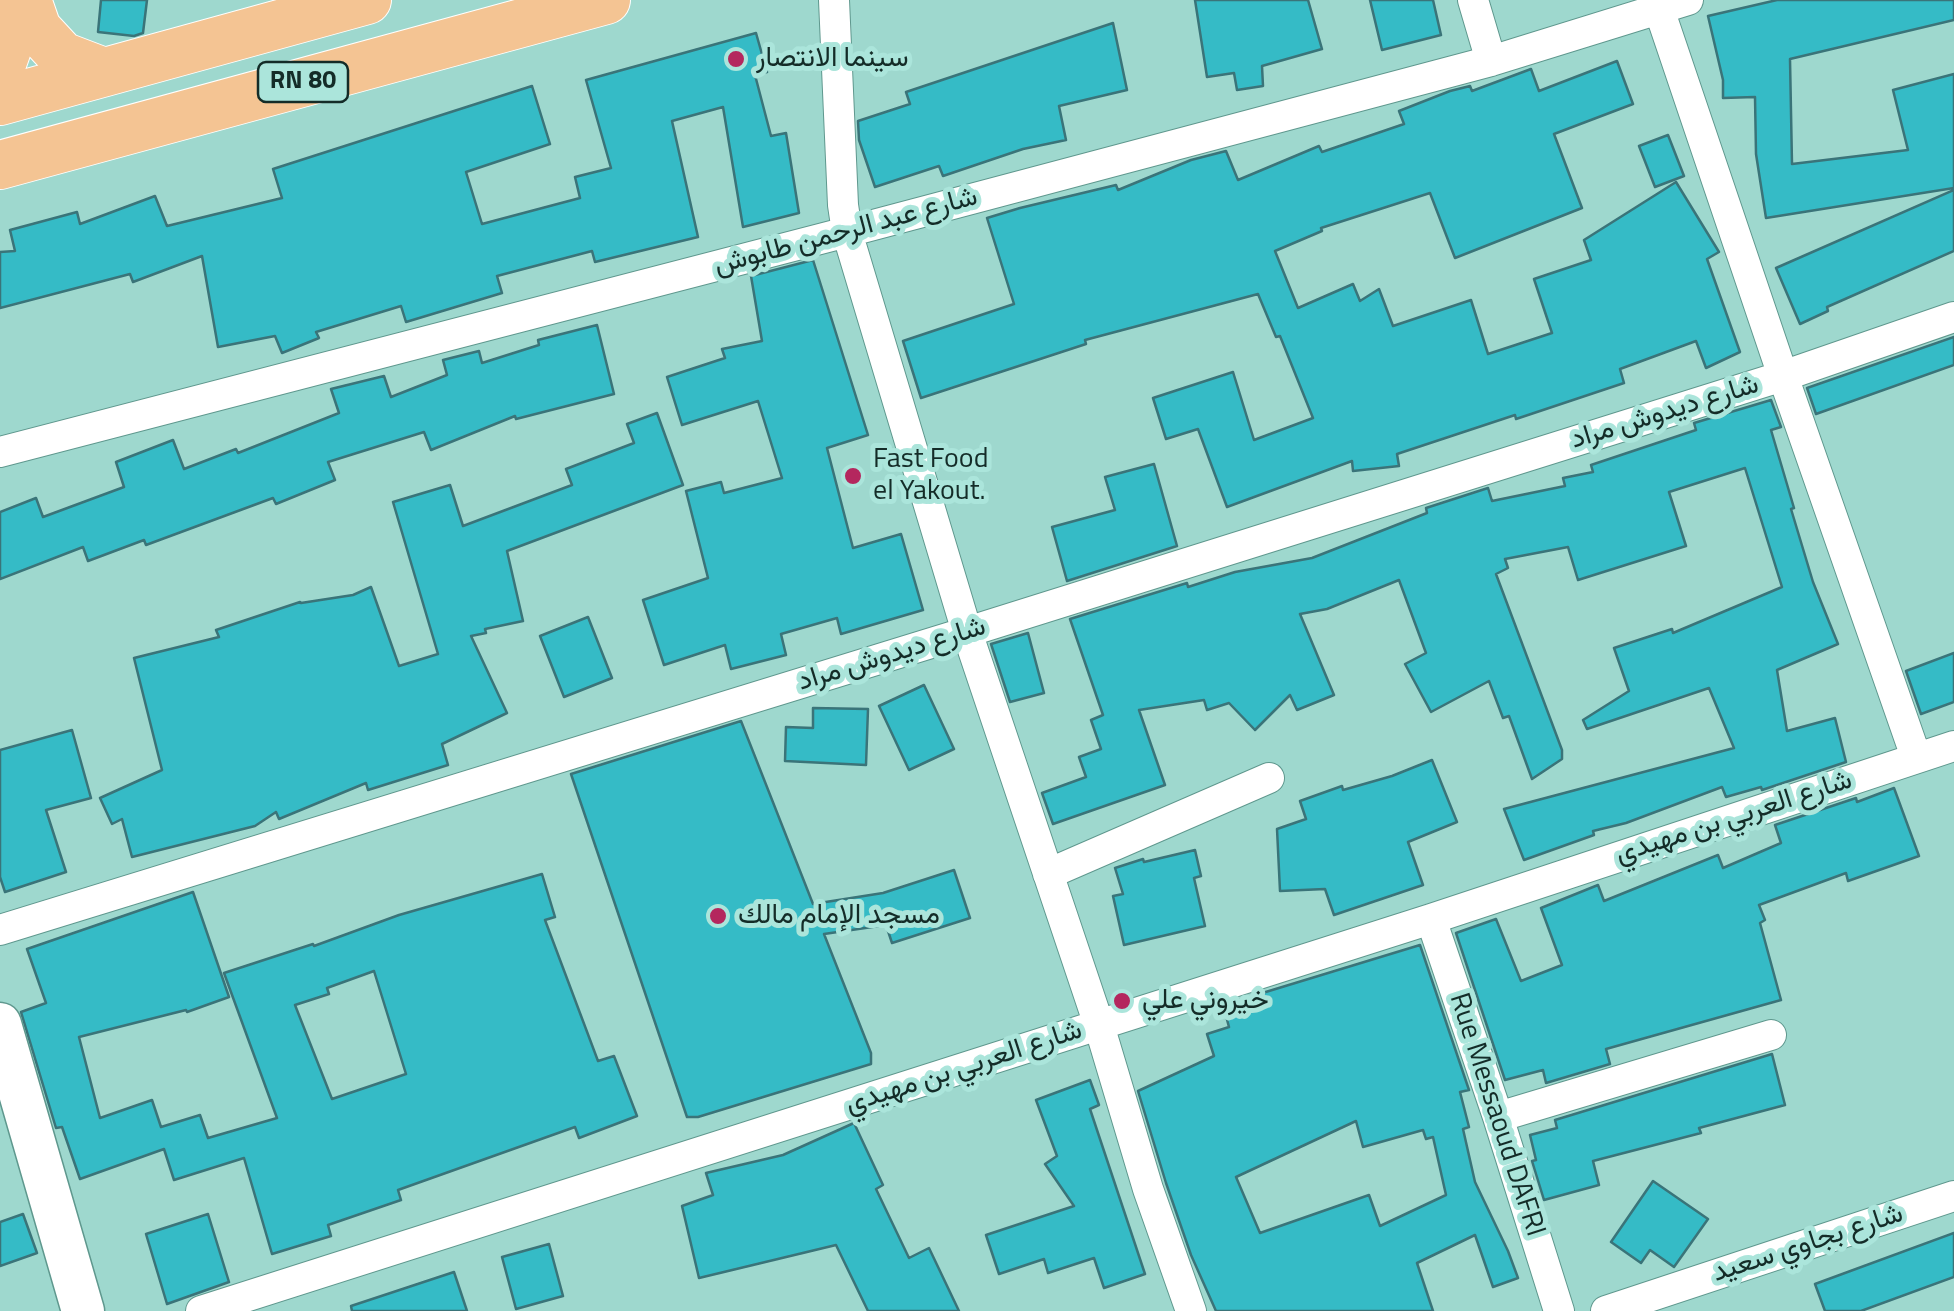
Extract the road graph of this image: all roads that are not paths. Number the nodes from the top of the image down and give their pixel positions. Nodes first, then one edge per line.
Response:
1 (26, 0) edge
2 (367, 0) edge
3 (606, 0) edge
4 (834, 0) edge
5 (1473, 0) edge
6 (1674, 5) edge
7 (1490, 62) junction
8 (0, 69) edge
9 (82, 78) junction
10 (0, 101) edge
11 (86, 141) junction
12 (0, 165) edge
13 (846, 232) junction
14 (1954, 317) edge
15 (1783, 376) junction
16 (0, 452) edge
17 (967, 632) junction
18 (1954, 746) edge
19 (1916, 758) junction
20 (1269, 778) dead end
21 (1048, 874) junction
22 (1430, 919) junction
23 (0, 930) edge
24 (0, 1024) edge
25 (1099, 1026) junction
26 (1771, 1035) dead end
27 (1498, 1118) junction
28 (1954, 1196) edge
29 (83, 1311) edge
30 (201, 1311) edge
31 (1190, 1311) edge
32 (1559, 1311) edge
33 (1606, 1311) edge

1 - 8 main road
1 - 9 main road
2 - 9 main road, RN 80
3 - 11 main road, RN 80
4 - 13 street
5 - 7 street
6 - 7 street, شارع عبد الرحمن طابوش
6 - 15 street
7 - 13 street, شارع عبد الرحمن طابوش
9 - 10 main road, RN 80
9 - 11 main road
11 - 12 main road, RN 80
13 - 16 street, شارع عبد الرحمن طابوش
13 - 17 street
14 - 15 street, شارع ديدوش مراد
15 - 17 street, شارع ديدوش مراد
15 - 19 street
17 - 21 street
17 - 23 street, شارع ديدوش مراد
18 - 19 street, شارع العربي بن مهيدي
19 - 22 street, شارع العربي بن مهيدي
20 - 21 street
21 - 25 street
22 - 25 street, شارع العربي بن مهيدي
22 - 27 street, Rue Messaoud DAFRI
24 - 29 main road
25 - 30 street, شارع العربي بن مهيدي
25 - 31 street
26 - 27 street
27 - 32 street, Rue Messaoud DAFRI
28 - 33 street, شارع بجاوي سعيد

